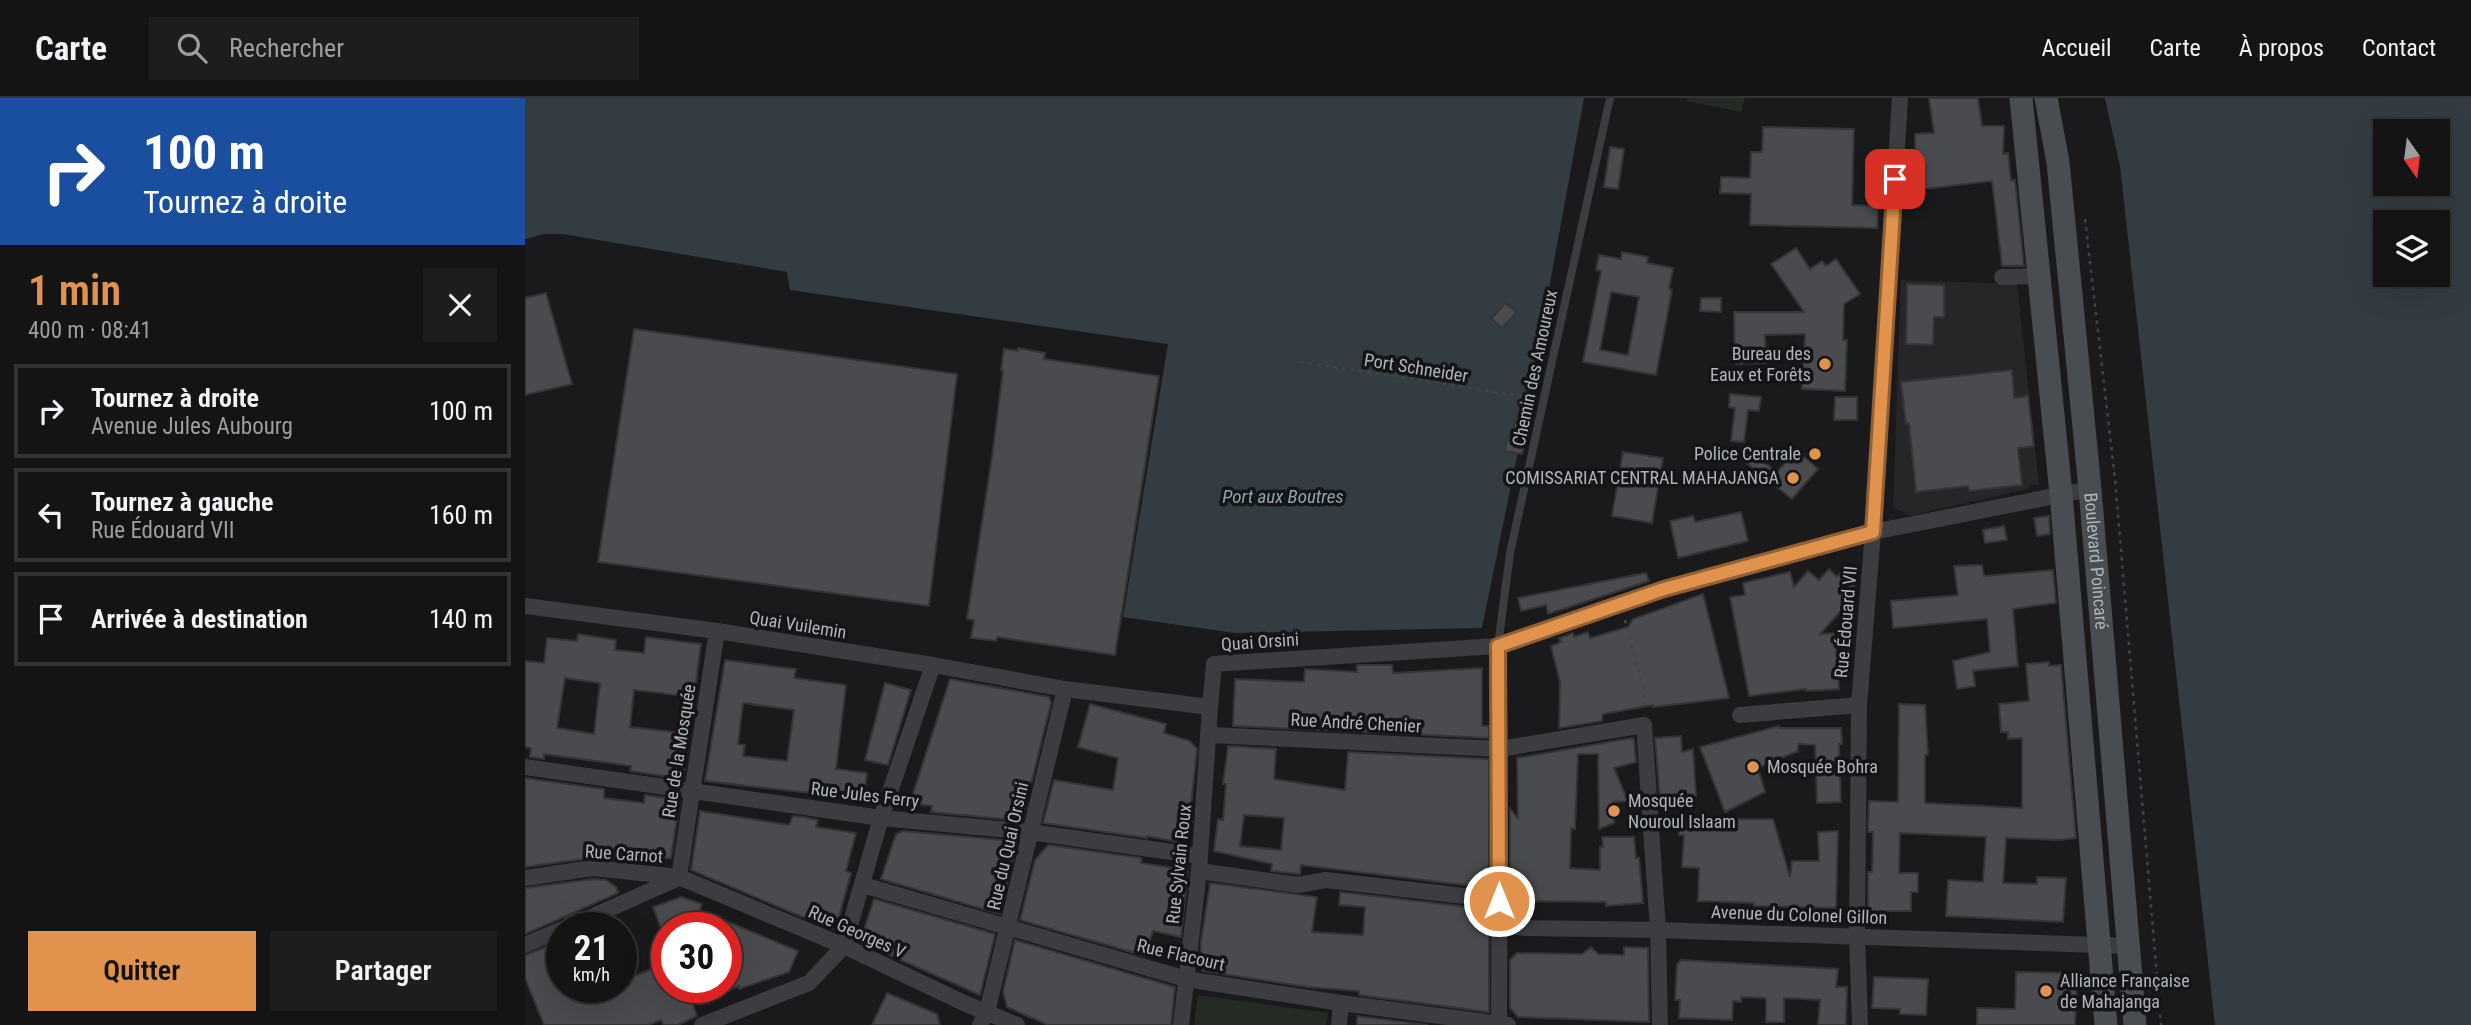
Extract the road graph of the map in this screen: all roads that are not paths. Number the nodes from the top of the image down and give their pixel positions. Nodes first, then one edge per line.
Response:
1 (1610, 98) edge
2 (1900, 98) edge
3 (2021, 98) edge
4 (2046, 98) edge
5 (2062, 203) junction
6 (2032, 207) junction
7 (2040, 276) junction
8 (2002, 277) dead end
9 (2090, 489) junction
10 (2061, 494) junction
11 (1873, 532) junction
12 (525, 606) edge
13 (717, 631) junction
14 (1498, 646) junction
15 (933, 665) junction
16 (1065, 689) junction
17 (2108, 702) junction
18 (2079, 703) junction
19 (1859, 705) junction
20 (1210, 707) junction
21 (1740, 715) dead end
22 (1210, 735) junction
23 (1500, 749) junction
24 (525, 766) edge
25 (692, 792) junction
26 (881, 818) junction
27 (1030, 832) junction
28 (1200, 864) junction
29 (679, 877) junction
30 (525, 878) edge
31 (863, 885) junction
32 (1499, 901) junction
33 (600, 912) edge
34 (1499, 925) junction
35 (1009, 927) junction
36 (1658, 930) junction
37 (546, 936) edge
38 (1857, 936) junction
39 (2098, 945) junction
40 (525, 946) edge
41 (844, 946) junction
42 (2129, 946) junction
43 (1186, 979) junction
44 (1341, 1003) junction
45 (983, 1018) edge
46 (702, 1025) edge
47 (1017, 1025) edge
48 (1181, 1025) edge
49 (1339, 1025) edge
50 (1499, 1025) edge
51 (1508, 1025) edge
52 (1660, 1025) edge
53 (1860, 1025) edge
54 (2106, 1025) edge
55 (2135, 1025) edge

1 - 14 lane, Chemin des Amoureux
2 - 11 street, Rue Édouard VII
3 - 6 street, Boulevard Poincaré
4 - 5 street, Boulevard Poincaré
5 - 6 street
5 - 9 street, Boulevard Poincaré
6 - 7 street, Boulevard Poincaré
7 - 8 street
7 - 10 street, Boulevard Poincaré
9 - 10 street
9 - 17 street, Boulevard Poincaré
10 - 11 street
10 - 18 street, Boulevard Poincaré
11 - 14 street
11 - 19 street, Rue Édouard VII
12 - 13 street, Quai Vuilemin
13 - 15 street, Quai Vuilemin
13 - 25 street, Rue de la Mosquée
14 - 20 street, Quai Orsini
14 - 23 street
15 - 16 street, Quai Vuilemin
15 - 26 street
16 - 20 street
16 - 27 street, Rue du Quai Orsini
17 - 18 street
17 - 42 street, Boulevard Poincaré
18 - 39 street, Boulevard Poincaré
19 - 21 street
19 - 38 street, Rue Édouard VII
20 - 22 street, Rue Sylvain Roux
22 - 23 street, Rue André Chenier
22 - 28 street, Rue Sylvain Roux
23 - 32 street
23 - 36 street, Rue André Chenier
24 - 25 street, Rue Jules Ferry
25 - 26 street, Rue Jules Ferry
25 - 29 street, Rue de la Mosquée
26 - 27 street, Rue Jules Ferry
26 - 31 street
27 - 28 street, Rue Jules Ferry
27 - 35 street, Rue du Quai Orsini
28 - 32 street, Rue Jules Ferry
28 - 43 street, Rue Sylvain Roux
29 - 30 street, Rue Carnot
29 - 33 street
29 - 41 street, Rue Georges V
31 - 35 street, Rue Flacourt
31 - 41 street
32 - 34 street
34 - 36 street, Avenue du Colonel Gillon
34 - 50 street
35 - 43 street, Rue Flacourt
35 - 45 street, Rue du Quai Orsini
36 - 38 street, Avenue du Colonel Gillon
36 - 52 street
37 - 40 street
38 - 39 street, Avenue du Colonel Gillon
38 - 53 street, Rue Édouard VII
39 - 42 street, Avenue du Colonel Gillon
39 - 54 street, Boulevard Poincaré
41 - 45 street, Rue Georges V
41 - 46 street
42 - 55 street, Boulevard Poincaré
43 - 44 street, Rue Flacourt
43 - 48 street, Rue Sylvain Roux
44 - 49 street
44 - 50 street, Rue Flacourt
45 - 47 street, Rue Georges V
50 - 51 street, Rue Flacourt

